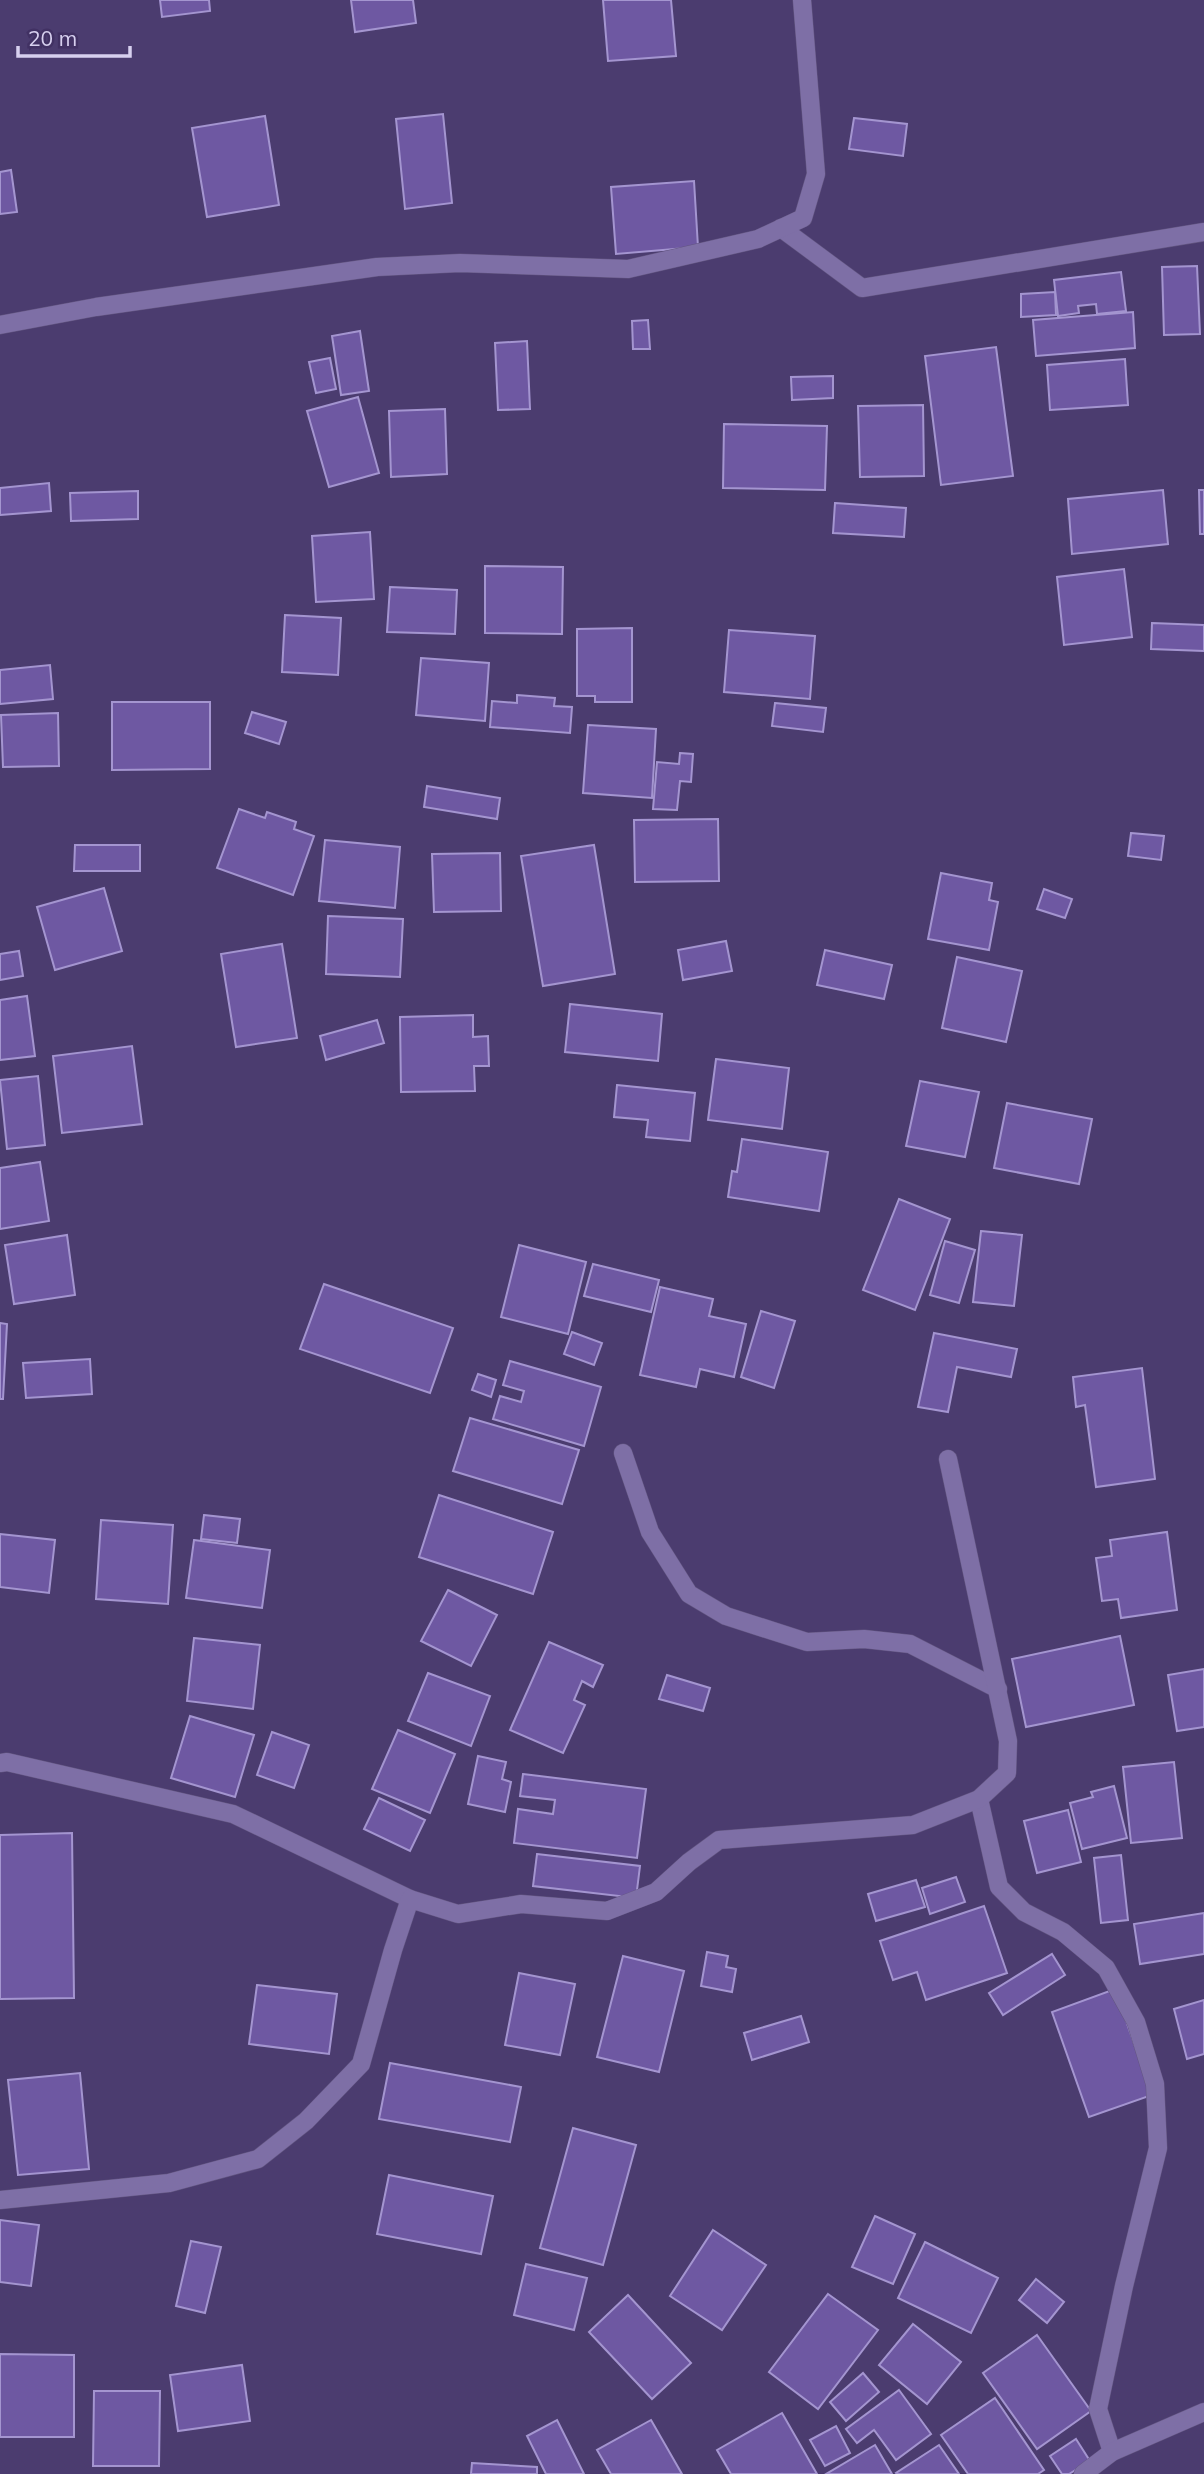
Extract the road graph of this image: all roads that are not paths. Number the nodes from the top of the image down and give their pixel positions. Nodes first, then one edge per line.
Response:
1 (802, 0) edge
2 (781, 228) junction
3 (1204, 233) edge
4 (0, 325) edge
5 (623, 1453) dead end
6 (948, 1459) dead end
7 (998, 1689) junction
8 (0, 1763) edge
9 (979, 1799) junction
10 (410, 1899) junction
11 (0, 2200) edge
12 (1204, 2412) edge
13 (1112, 2452) junction
14 (1083, 2474) edge

1 - 2 street
2 - 3 street
2 - 4 street
5 - 7 street
6 - 7 street
7 - 9 street
8 - 10 street
9 - 10 street
9 - 13 street
10 - 11 street
12 - 13 street
13 - 14 street

